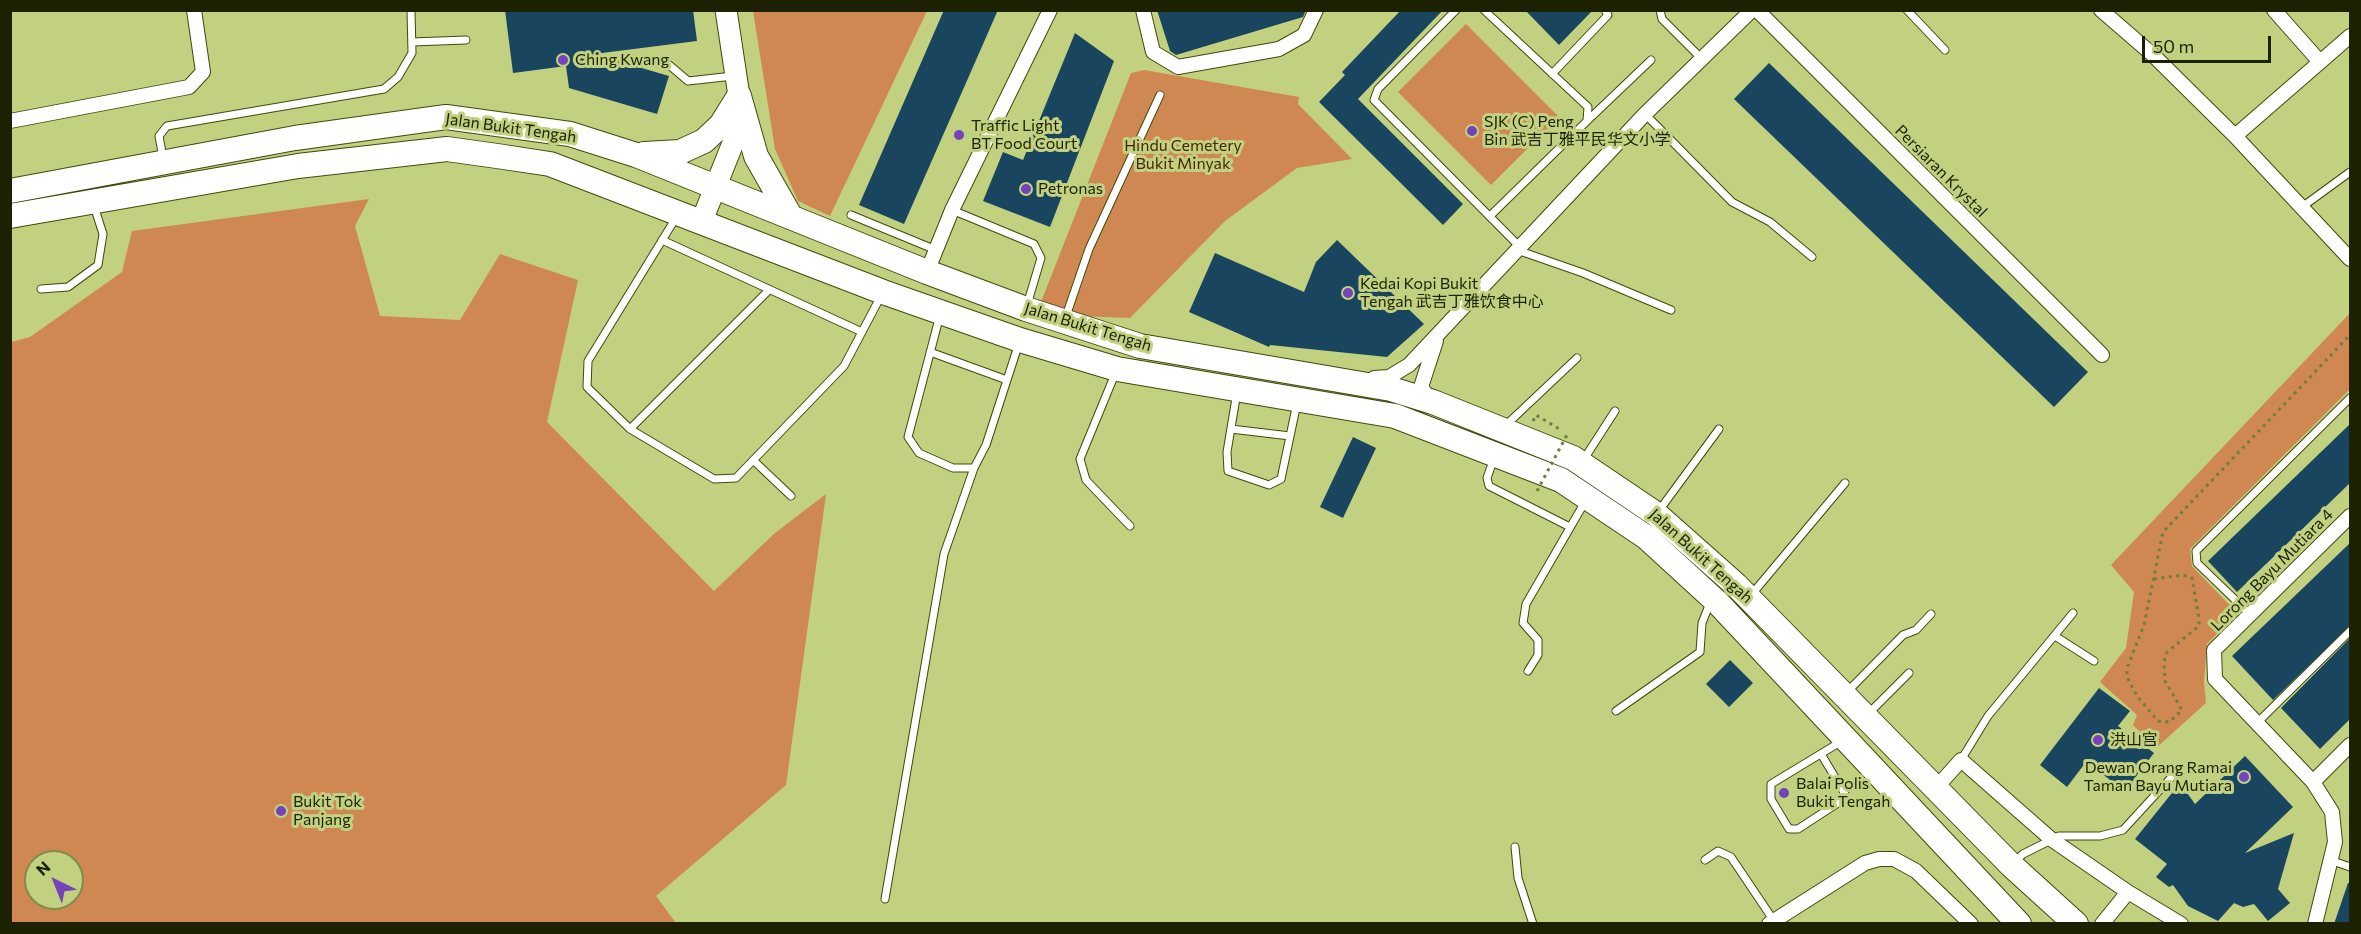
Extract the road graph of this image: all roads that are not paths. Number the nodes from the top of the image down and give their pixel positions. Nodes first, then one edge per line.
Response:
1 (194, 10) edge
2 (411, 10) edge
3 (726, 10) edge
4 (1050, 10) edge
5 (1143, 10) edge
6 (1316, 10) edge
7 (1456, 10) edge
8 (1484, 10) edge
9 (1605, 10) edge
10 (1660, 10) edge
11 (1752, 10) edge
12 (1757, 10) edge
13 (1907, 10) edge
14 (2101, 10) edge
15 (2274, 10) edge
16 (2350, 36) edge
17 (466, 40) dead end
18 (412, 42) junction
19 (1945, 50) dead end
20 (1702, 59) junction
21 (1651, 60) dead end
22 (2320, 62) junction
23 (668, 64) dead end
24 (1552, 74) junction
25 (737, 86) junction
26 (1160, 95) dead end
27 (1645, 114) junction
28 (1587, 121) junction
29 (10, 122) edge
30 (2235, 136) junction
31 (636, 154) junction
32 (164, 163) junction
33 (2350, 172) edge
34 (717, 188) junction
35 (10, 191) edge
36 (92, 201) junction
37 (2302, 207) junction
38 (952, 210) junction
39 (678, 214) junction
40 (789, 214) junction
41 (851, 214) dead end
42 (10, 216) edge
43 (1490, 216) junction
44 (701, 223) junction
45 (662, 240) junction
46 (1519, 248) junction
47 (936, 250) junction
48 (1812, 257) dead end
49 (2350, 260) edge
50 (927, 272) junction
51 (42, 289) dead end
52 (769, 290) junction
53 (883, 292) junction
54 (1026, 309) junction
55 (1671, 310) dead end
56 (941, 313) junction
57 (1064, 321) junction
58 (862, 332) junction
59 (1438, 336) junction
60 (1020, 340) junction
61 (930, 352) junction
62 (2102, 355) dead end
63 (1577, 358) dead end
64 (1117, 369) junction
65 (1324, 379) junction
66 (1007, 380) junction
67 (1238, 390) junction
68 (2350, 398) edge
69 (1297, 400) junction
70 (1432, 402) junction
71 (1615, 411) dead end
72 (1501, 428) junction
73 (630, 429) junction
74 (1232, 429) junction
75 (1719, 429) dead end
76 (1290, 436) junction
77 (1495, 454) junction
78 (753, 460) junction
79 (1581, 464) junction
80 (974, 468) junction
81 (1845, 483) dead end
82 (791, 496) dead end
83 (1587, 498) junction
84 (1656, 514) junction
85 (2350, 517) edge
86 (1130, 526) dead end
87 (1570, 527) junction
88 (1713, 598) junction
89 (1749, 598) junction
90 (2073, 613) dead end
91 (1931, 614) dead end
92 (2250, 614) junction
93 (2350, 631) edge
94 (2055, 636) junction
95 (2094, 661) dead end
96 (1528, 671) dead end
97 (1910, 673) dead end
98 (1844, 695) junction
99 (1616, 711) dead end
100 (1865, 717) junction
101 (2257, 723) junction
102 (1847, 738) junction
103 (2350, 745) edge
104 (1821, 754) junction
105 (1961, 760) junction
106 (2178, 770) dead end
107 (2313, 782) junction
108 (1935, 788) junction
109 (2051, 838) junction
110 (1515, 847) dead end
111 (1705, 860) dead end
112 (2330, 860) junction
113 (2011, 865) junction
114 (2350, 867) edge
115 (2128, 892) junction
116 (885, 899) dead end
117 (1772, 922) edge
118 (1533, 924) edge
119 (1971, 924) edge
120 (2019, 924) edge
121 (2076, 924) edge
122 (2102, 924) edge
123 (2181, 924) edge
124 (2315, 924) edge

1 - 29 street
2 - 18 lane
3 - 25 main road
4 - 38 street
5 - 6 street
7 - 43 lane
8 - 24 lane
9 - 24 lane
10 - 20 lane
11 - 20 street
12 - 62 street, Persiaran Krystal
13 - 19 lane
14 - 30 street
15 - 22 street
16 - 22 street
17 - 18 lane
18 - 32 lane
20 - 27 street
21 - 28 lane
22 - 30 street
23 - 25 lane
24 - 28 lane
25 - 31 highway
25 - 34 main road
25 - 40 highway
26 - 57 lane
27 - 46 street
27 - 48 lane
28 - 43 lane
30 - 37 street
31 - 32 highway, Jalan Bukit Tengah
31 - 34 highway, Jalan Bukit Tengah
32 - 35 highway, Jalan Bukit Tengah
33 - 37 lane
34 - 40 highway, Jalan Bukit Tengah
34 - 44 main road
36 - 39 highway, Jalan Bukit Tengah
36 - 42 highway, Jalan Bukit Tengah
36 - 51 lane
37 - 49 street
38 - 47 street
38 - 54 lane
39 - 44 highway, Jalan Bukit Tengah
39 - 45 lane
40 - 50 highway, Jalan Bukit Tengah
41 - 47 lane
43 - 46 lane
44 - 53 highway, Jalan Bukit Tengah
45 - 52 lane
45 - 73 lane
46 - 55 lane
46 - 59 street
47 - 50 street
50 - 54 highway, Jalan Bukit Tengah
52 - 58 lane
52 - 73 lane
53 - 56 highway, Jalan Bukit Tengah
53 - 58 lane
54 - 57 highway, Jalan Bukit Tengah
56 - 60 highway, Jalan Bukit Tengah
56 - 61 lane
57 - 65 highway, Jalan Bukit Tengah
58 - 78 lane
59 - 65 street
59 - 70 street
60 - 64 highway, Jalan Bukit Tengah
60 - 66 lane
61 - 66 lane
61 - 80 lane
63 - 72 lane
64 - 67 highway, Jalan Bukit Tengah
64 - 86 lane
65 - 70 highway, Jalan Bukit Tengah
66 - 80 lane
67 - 69 highway, Jalan Bukit Tengah
67 - 74 lane
68 - 92 lane
69 - 76 lane
69 - 77 highway, Jalan Bukit Tengah
70 - 72 highway, Jalan Bukit Tengah
71 - 79 lane
72 - 79 highway, Jalan Bukit Tengah
73 - 78 lane
74 - 76 lane
74 - 76 lane
75 - 84 lane
77 - 83 highway, Jalan Bukit Tengah
77 - 87 lane
78 - 82 lane
79 - 84 highway, Jalan Bukit Tengah
80 - 116 lane
81 - 89 lane
83 - 87 lane
83 - 88 highway, Jalan Bukit Tengah
84 - 89 highway, Jalan Bukit Tengah
85 - 92 street, Lorong Bayu Mutiara 4
87 - 96 lane
88 - 99 lane
88 - 102 highway, Jalan Bukit Tengah
89 - 98 highway, Jalan Bukit Tengah
90 - 94 lane
91 - 98 lane
92 - 101 street, Lorong Bayu Mutiara 4
93 - 101 lane
94 - 95 lane
94 - 105 lane
97 - 100 lane
98 - 100 highway, Jalan Bukit Tengah
100 - 108 highway, Jalan Bukit Tengah
101 - 107 street, Lorong Bayu Mutiara 4
102 - 104 lane
102 - 120 highway, Jalan Bukit Tengah
103 - 107 street
104 - 104 lane
105 - 108 street
105 - 109 street
106 - 109 lane
107 - 112 street, Lorong Bayu Mutiara 4
108 - 113 highway, Jalan Bukit Tengah
109 - 113 lane
109 - 115 street
110 - 118 lane
111 - 117 lane
112 - 114 lane
112 - 124 street, Lorong Bayu Mutiara 4
113 - 121 highway, Jalan Bukit Tengah
115 - 122 street
115 - 123 street
117 - 119 street

